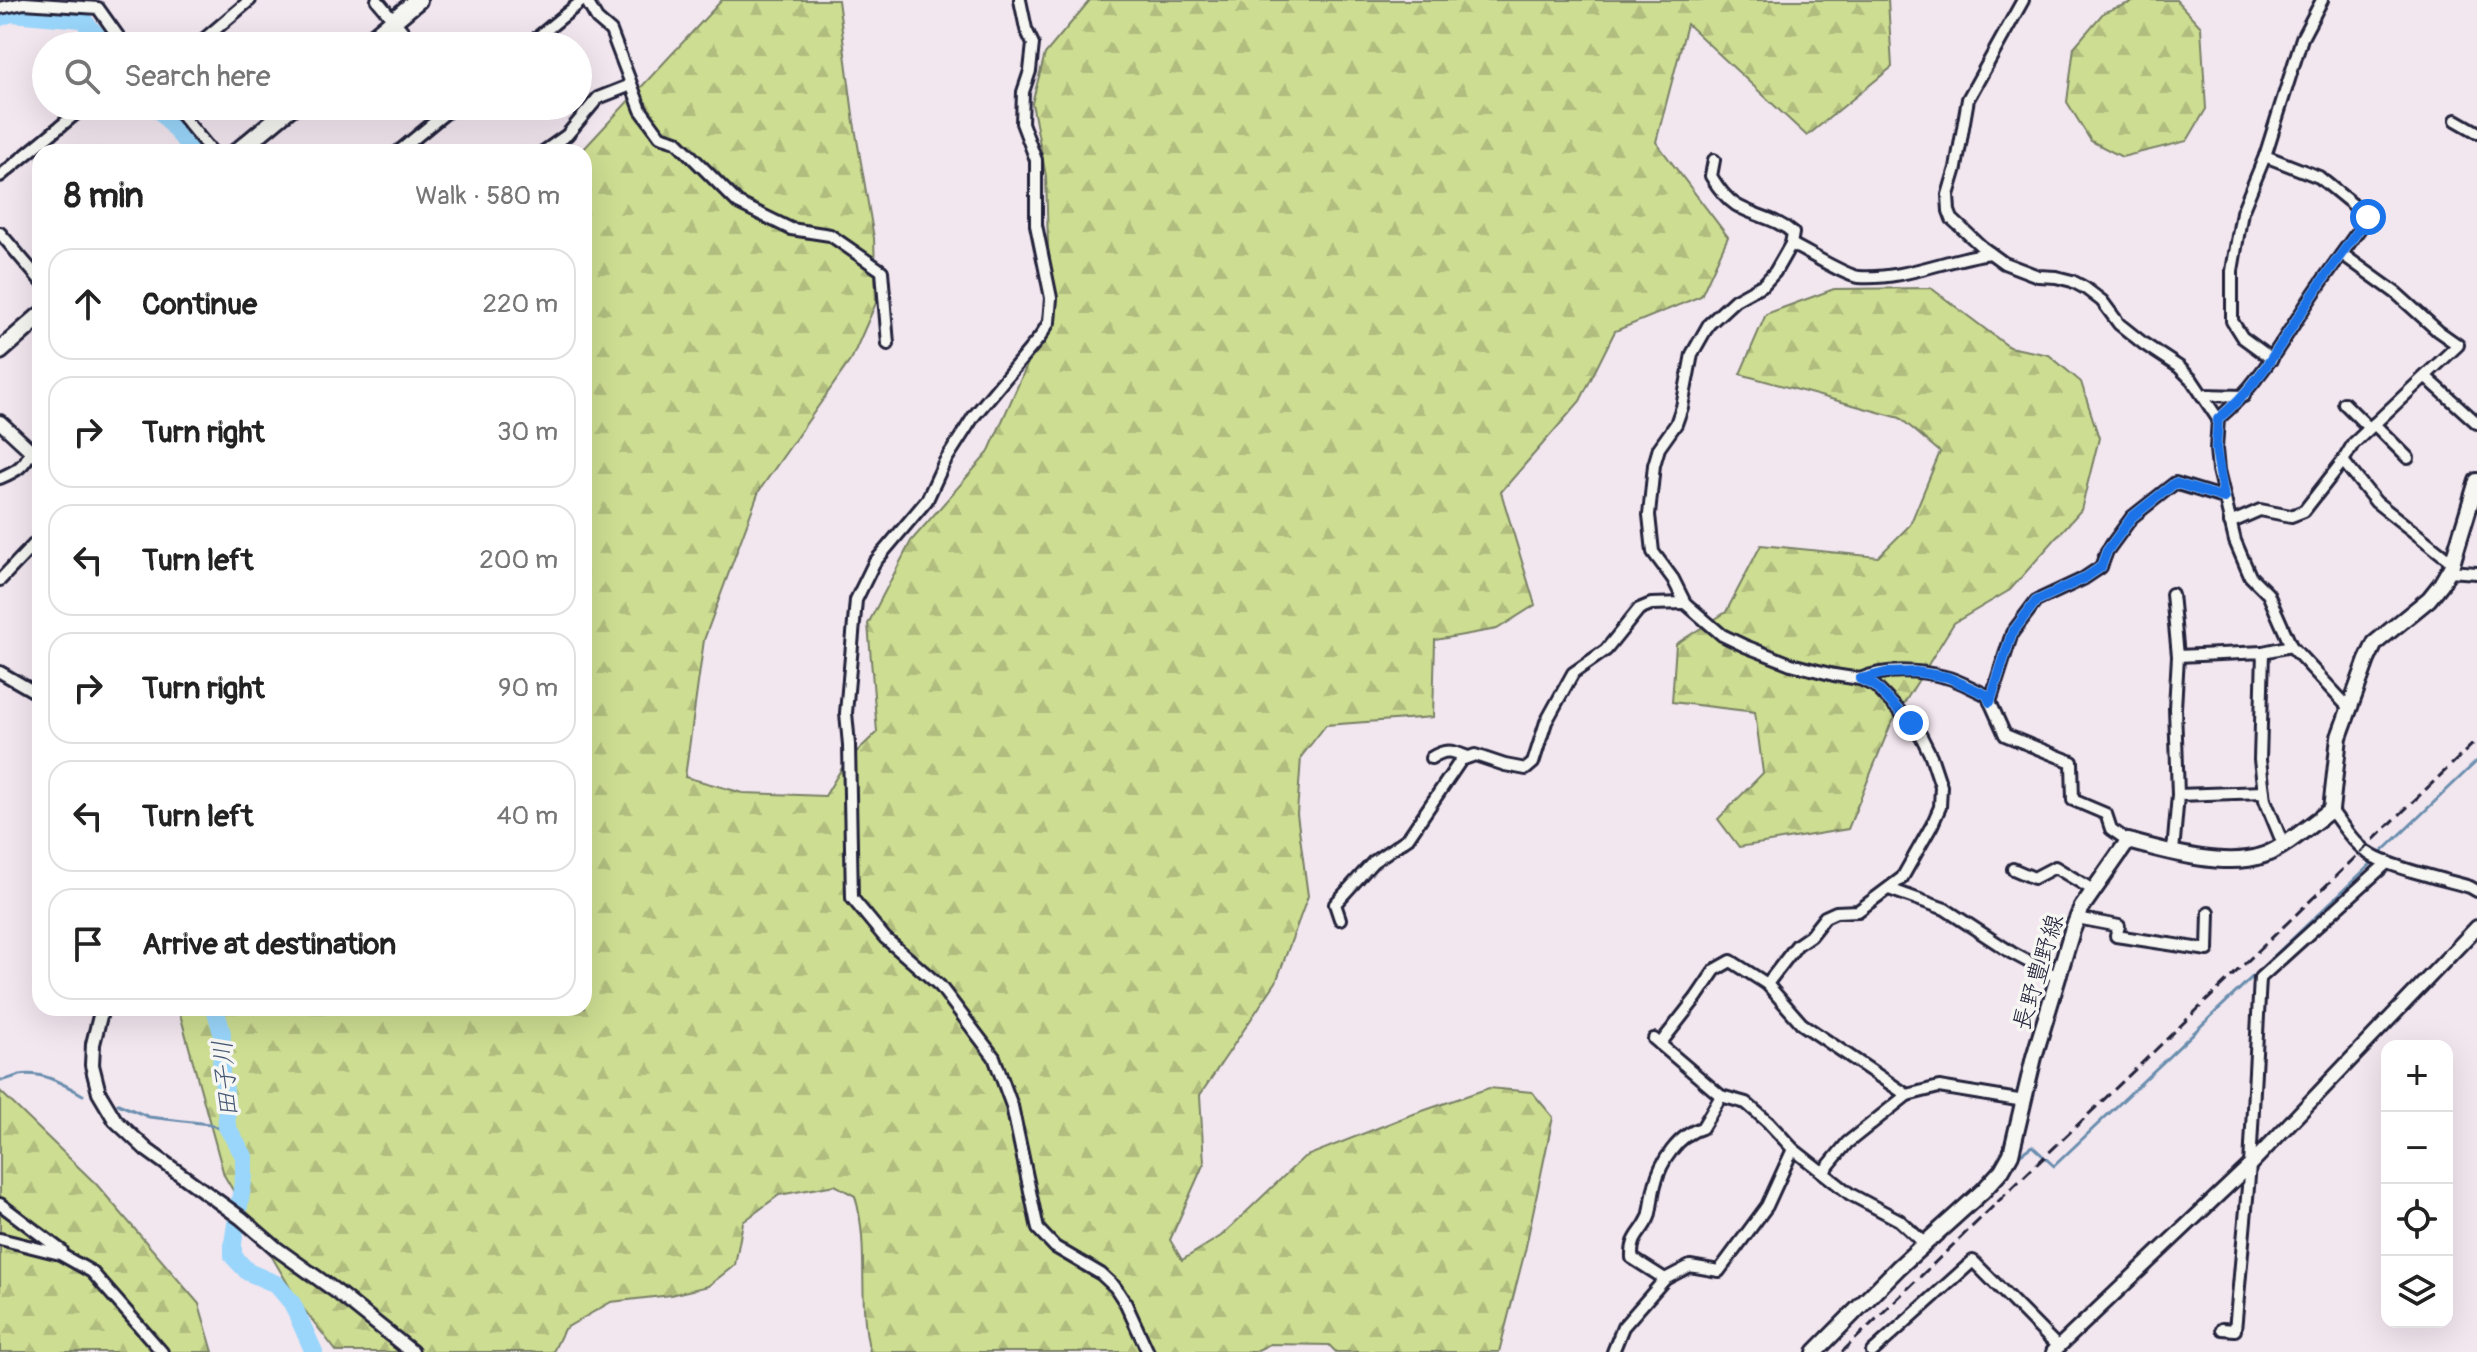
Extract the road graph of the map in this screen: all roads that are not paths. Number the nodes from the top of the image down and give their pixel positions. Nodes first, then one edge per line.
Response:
1 (250, 0) edge
2 (377, 0) edge
3 (418, 0) edge
4 (584, 0) edge
5 (1020, 0) edge
6 (2023, 0) edge
7 (2322, 0) edge
8 (101, 4) edge
9 (0, 8) edge
10 (394, 20) junction
11 (117, 32) edge
12 (212, 32) edge
13 (380, 32) edge
14 (404, 32) edge
15 (544, 32) edge
16 (631, 85) junction
17 (592, 105) edge
18 (68, 120) edge
19 (186, 120) edge
20 (275, 120) edge
21 (437, 120) edge
22 (580, 120) edge
23 (2456, 120) dead end
24 (2477, 132) edge
25 (39, 144) edge
26 (205, 144) edge
27 (247, 144) edge
28 (408, 144) edge
29 (554, 144) edge
30 (32, 150) edge
31 (2265, 156) junction
32 (1714, 160) dead end
33 (0, 176) edge
34 (0, 233) edge
35 (1791, 244) junction
36 (1990, 253) junction
37 (2342, 254) junction
38 (32, 271) edge
39 (32, 323) edge
40 (888, 344) dead end
41 (0, 351) edge
42 (2272, 359) junction
43 (2426, 377) junction
44 (2202, 395) junction
45 (2244, 396) junction
46 (2344, 403) dead end
47 (2218, 419) junction
48 (0, 422) edge
49 (2477, 423) edge
50 (2372, 426) junction
51 (32, 451) edge
52 (32, 458) edge
53 (2408, 458) dead end
54 (2343, 461) junction
55 (0, 478) edge
56 (2477, 481) edge
57 (2224, 498) junction
58 (2230, 523) junction
59 (32, 546) edge
60 (2450, 566) junction
61 (2477, 573) edge
62 (0, 580) edge
63 (2172, 594) dead end
64 (1685, 603) junction
65 (2291, 646) junction
66 (2263, 652) junction
67 (2178, 656) junction
68 (0, 672) edge
69 (1860, 679) junction
70 (32, 690) edge
71 (1990, 702) junction
72 (2349, 708) junction
73 (1468, 757) junction
74 (1431, 758) dead end
75 (2264, 792) junction
76 (2178, 795) junction
77 (2331, 810) junction
78 (2128, 841) junction
79 (2283, 844) junction
80 (2173, 852) junction
81 (2386, 862) junction
82 (2013, 869) dead end
83 (1889, 889) junction
84 (2093, 890) junction
85 (2477, 891) edge
86 (2209, 912) dead end
87 (2077, 918) junction
88 (1340, 919) dead end
89 (2477, 927) edge
90 (2057, 977) junction
91 (1767, 984) junction
92 (100, 1016) edge
93 (1907, 1095) junction
94 (1721, 1096) junction
95 (2024, 1101) junction
96 (1793, 1149) junction
97 (2250, 1165) junction
98 (1824, 1171) junction
99 (0, 1204) edge
100 (0, 1239) edge
101 (1924, 1243) junction
102 (76, 1262) junction
103 (1665, 1279) junction
104 (2222, 1329) dead end
105 (2056, 1350) edge
106 (162, 1352) edge
107 (412, 1352) edge
108 (1148, 1352) edge
109 (1613, 1352) edge
110 (1815, 1352) edge
111 (1872, 1352) edge

1 - 12 street
2 - 10 street
3 - 10 main road
4 - 15 street
4 - 16 street
5 - 108 street
6 - 36 street
7 - 31 street
8 - 9 street
8 - 11 street
10 - 13 main road
10 - 14 street
16 - 17 street
16 - 40 street
18 - 25 street
19 - 26 street
20 - 27 main road
21 - 28 street
22 - 29 street
23 - 24 street
30 - 33 street
31 - 37 street
31 - 42 street
32 - 35 street
34 - 38 street
35 - 36 street
35 - 64 street
36 - 44 street
37 - 42 street
37 - 43 street
39 - 41 main road
42 - 45 street
43 - 49 street
43 - 50 street
44 - 45 street
44 - 47 street
45 - 47 street
46 - 50 street
47 - 57 street
48 - 51 street
50 - 53 street
50 - 54 street
52 - 55 street
54 - 58 street
54 - 60 street
56 - 60 main road
57 - 58 street
57 - 71 street
58 - 65 street
59 - 62 street
60 - 61 street
60 - 72 main road
63 - 67 street
64 - 69 street
64 - 73 street
65 - 66 street
65 - 72 street
66 - 67 street
66 - 75 street
67 - 76 street
68 - 70 street
69 - 71 street
69 - 83 street
71 - 78 street
72 - 77 main road
73 - 74 street
73 - 88 street
75 - 76 street
75 - 79 street
76 - 80 street
77 - 79 main road
77 - 81 street
78 - 80 main road
78 - 84 main road, 長野豊野線
79 - 80 main road
81 - 85 street
81 - 97 street
82 - 84 street
83 - 90 street
83 - 91 street
84 - 87 main road, 長野豊野線
86 - 87 street
87 - 90 main road, 長野豊野線
89 - 97 street
90 - 95 main road, 長野豊野線
91 - 93 street
91 - 94 street
92 - 107 street
93 - 95 street
93 - 98 street
94 - 96 street
94 - 103 street
95 - 101 main road, 長野豊野線
96 - 98 street
96 - 103 street
97 - 104 street
97 - 105 street
98 - 101 street
99 - 102 street
100 - 102 street
101 - 110 main road, 長野豊野線
102 - 106 street
103 - 109 street
105 - 111 street

